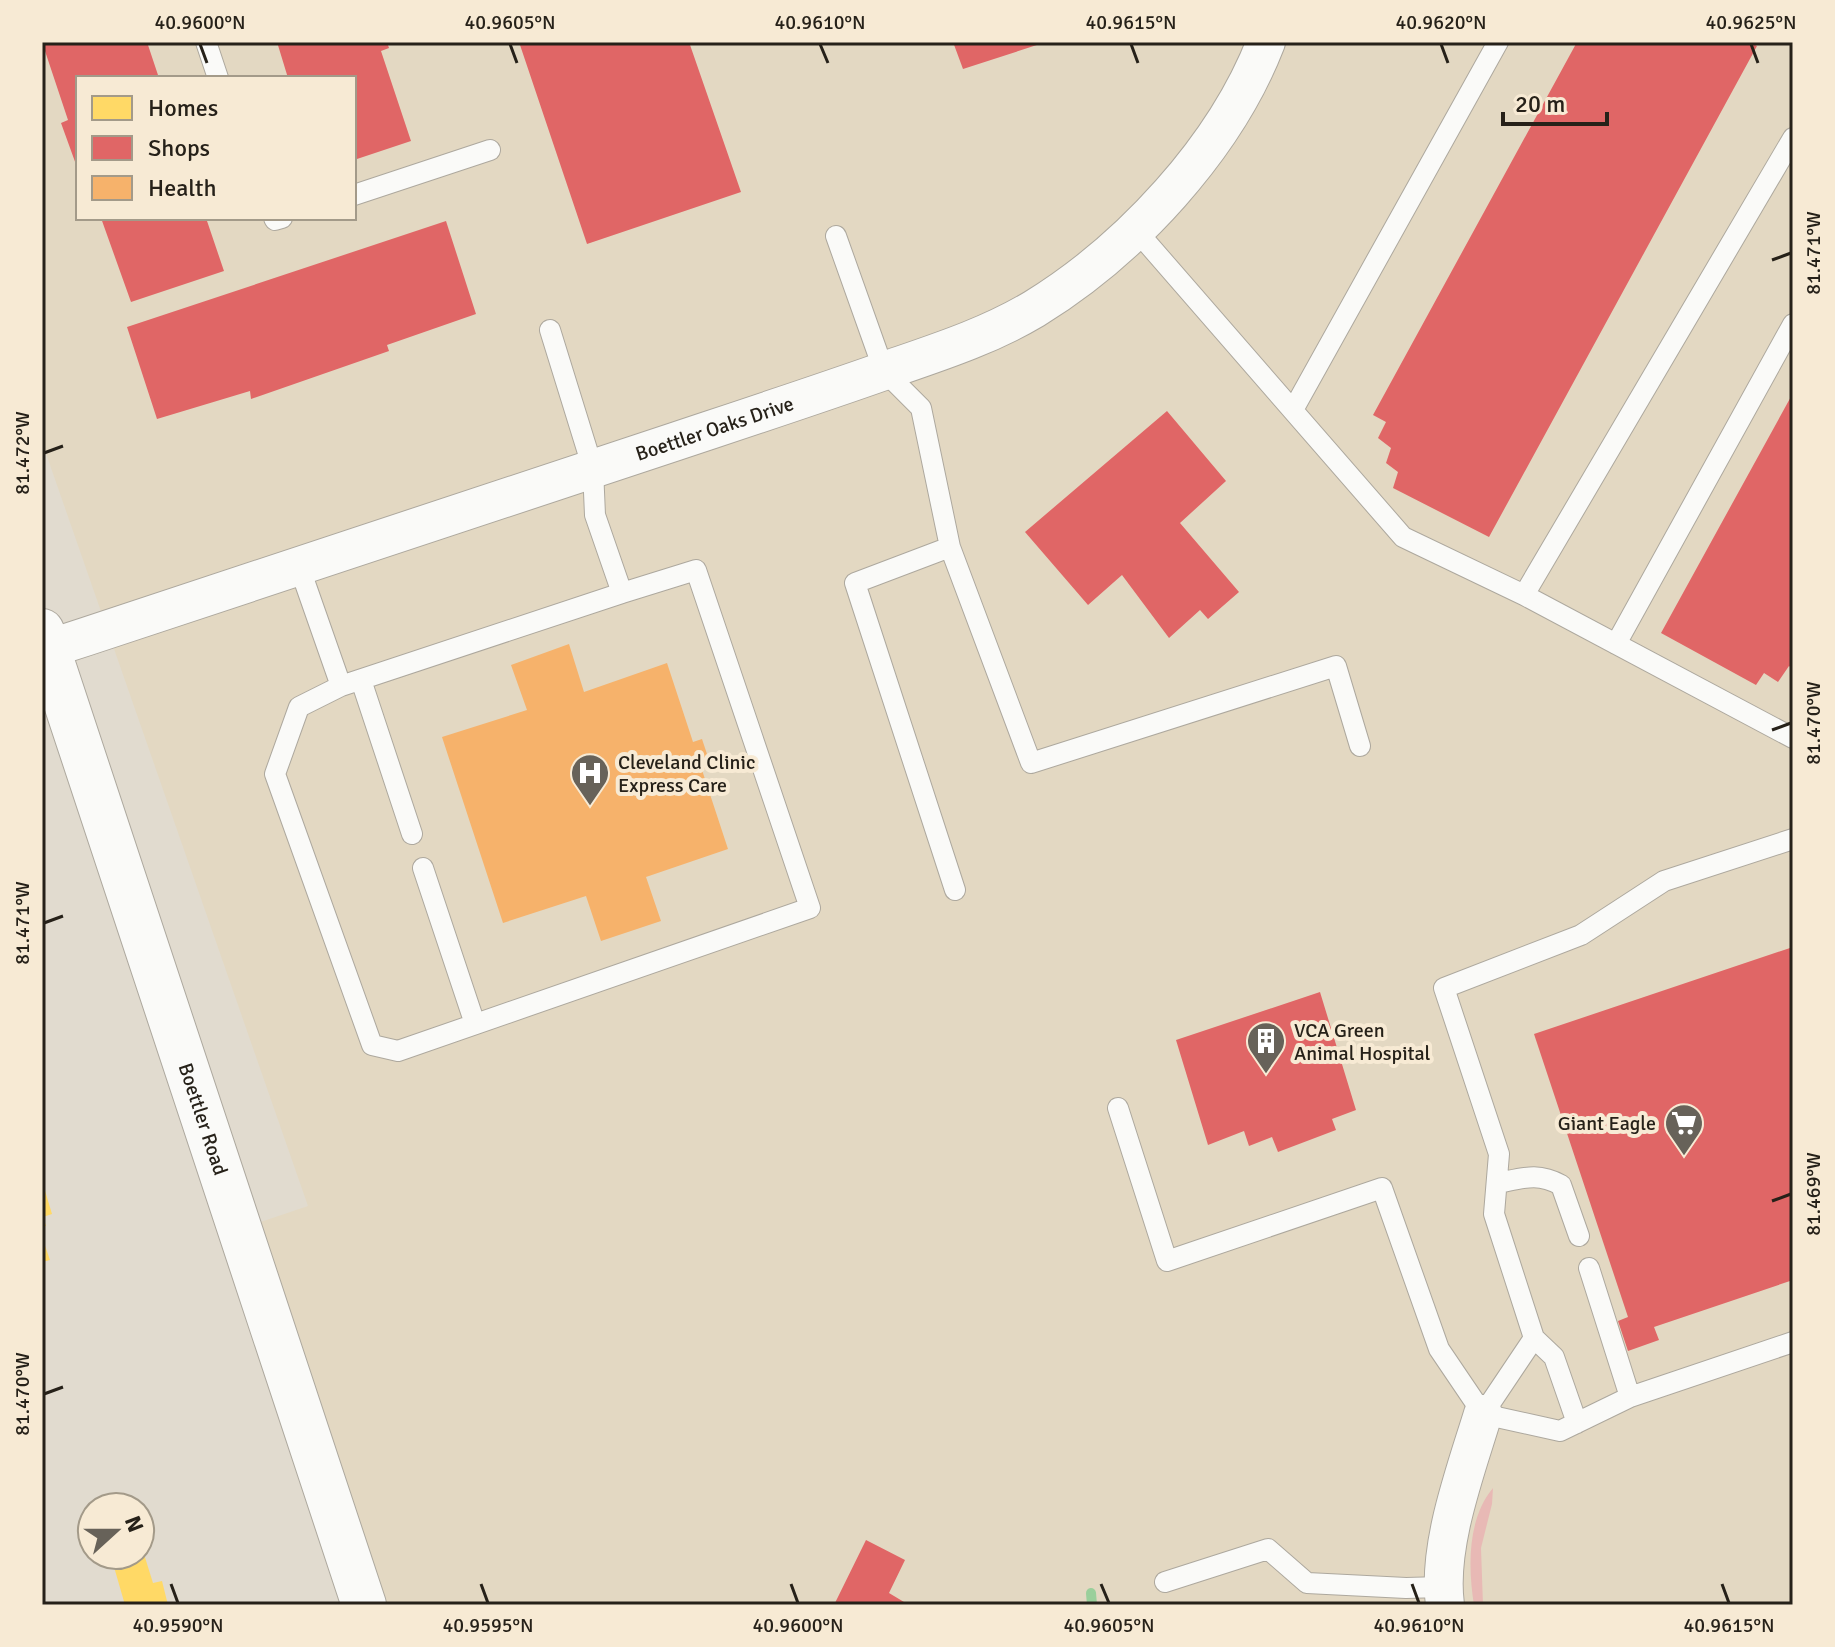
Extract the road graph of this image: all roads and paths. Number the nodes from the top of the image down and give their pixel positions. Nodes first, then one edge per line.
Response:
1 (206, 42) edge
2 (1266, 42) edge
3 (1498, 42) edge
4 (217, 76) edge
5 (1793, 138) edge
6 (490, 150) dead end
7 (356, 194) edge
8 (1135, 229) junction
9 (836, 236) dead end
10 (1793, 324) edge
11 (550, 330) dead end
12 (884, 371) junction
13 (1293, 410) junction
14 (593, 469) junction
15 (950, 547) junction
16 (299, 566) junction
17 (622, 593) junction
18 (1524, 595) junction
19 (45, 640) edge
20 (1616, 644) junction
21 (351, 683) junction
22 (1793, 738) edge
23 (1360, 746) dead end
24 (412, 834) dead end
25 (1793, 839) edge
26 (423, 868) dead end
27 (955, 890) dead end
28 (475, 1024) junction
29 (1118, 1108) dead end
30 (1498, 1183) junction
31 (1579, 1236) dead end
32 (1589, 1268) dead end
33 (1534, 1338) junction
34 (1793, 1342) edge
35 (1630, 1397) junction
36 (1483, 1414) junction
37 (1577, 1423) junction
38 (1165, 1582) dead end
39 (1444, 1596) edge
40 (364, 1605) edge

1 - 4 lane
2 - 8 street, Boettler Oaks Drive
3 - 13 lane
5 - 18 lane
6 - 7 lane
8 - 12 street, Boettler Oaks Drive
8 - 13 lane
9 - 12 lane
10 - 20 lane
11 - 14 lane
12 - 14 street, Boettler Oaks Drive
12 - 15 lane
13 - 18 lane
14 - 16 street, Boettler Oaks Drive
14 - 17 lane
15 - 23 lane
15 - 27 lane
16 - 19 street, Boettler Oaks Drive
16 - 21 lane
17 - 21 lane
17 - 28 lane
18 - 20 lane
19 - 40 street, Boettler Road
20 - 22 lane
21 - 24 lane
21 - 28 lane
25 - 30 lane
26 - 28 lane
29 - 36 lane
30 - 31 lane
30 - 33 lane
32 - 35 lane
33 - 36 lane
33 - 37 lane
34 - 35 lane
35 - 37 lane
36 - 37 lane
36 - 39 street
38 - 39 lane

